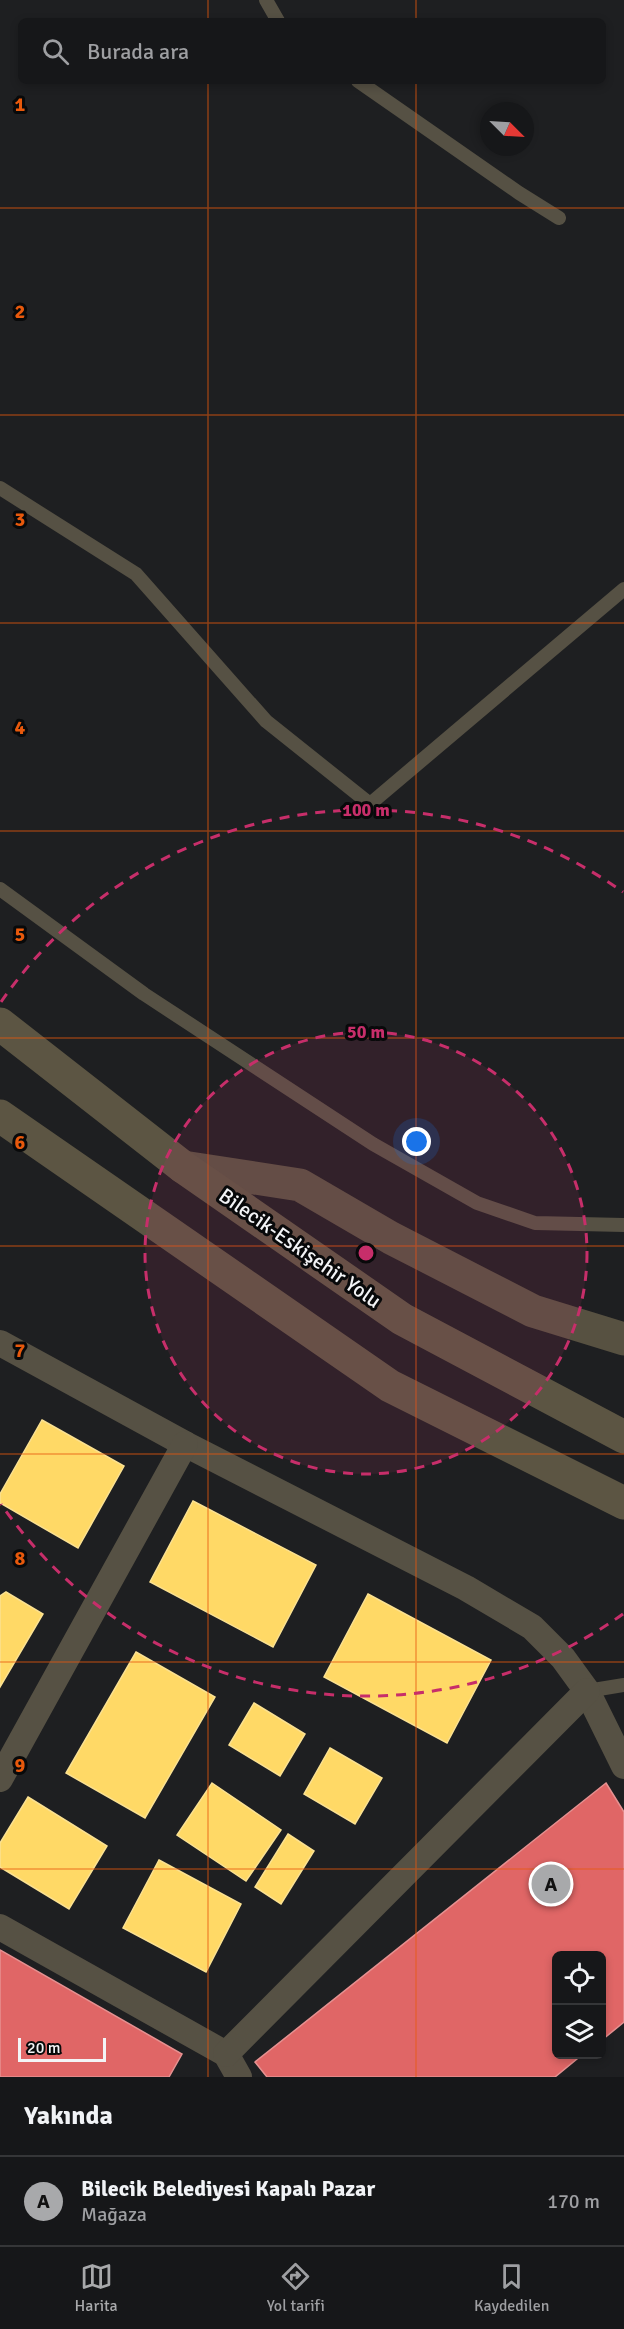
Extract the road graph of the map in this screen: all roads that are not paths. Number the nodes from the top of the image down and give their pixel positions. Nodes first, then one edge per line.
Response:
1 (266, 0) edge
2 (276, 18) edge
3 (362, 84) edge
4 (559, 218) dead end
5 (0, 488) edge
6 (624, 589) edge
7 (0, 889) edge
8 (0, 1024) edge
9 (0, 1116) edge
10 (183, 1167) junction
11 (624, 1225) edge
12 (624, 1339) edge
13 (0, 1343) edge
14 (624, 1437) edge
15 (185, 1444) junction
16 (624, 1503) edge
17 (624, 1685) edge
18 (586, 1691) junction
19 (624, 1766) edge
20 (0, 1779) edge
21 (0, 1927) edge
22 (226, 2054) junction
23 (239, 2077) edge

1 - 2 lane
3 - 4 lane
5 - 6 lane
7 - 11 lane
8 - 10 main road, Bilecik-Eskişehir Yolu
9 - 16 main road
10 - 12 street
10 - 14 main road, Bilecik-Eskişehir Yolu
13 - 15 street
15 - 18 street
15 - 20 street
17 - 18 lane
18 - 19 street
18 - 22 street
21 - 22 street
22 - 23 street

